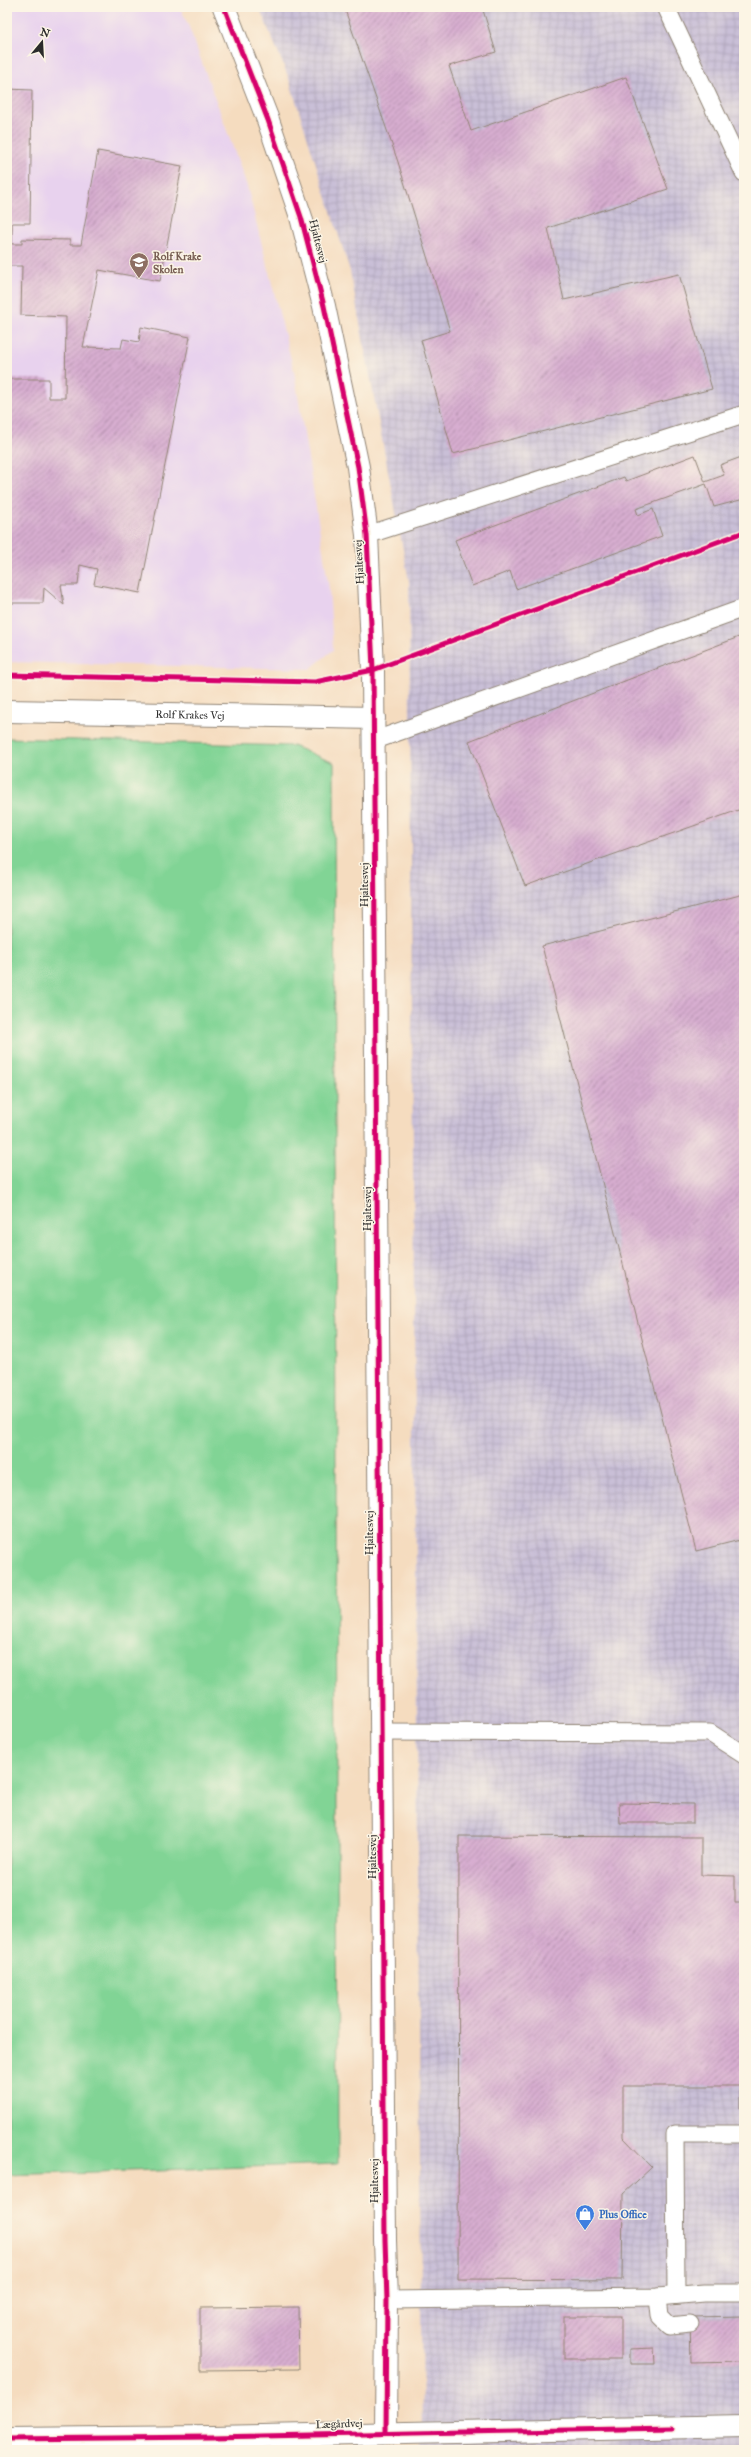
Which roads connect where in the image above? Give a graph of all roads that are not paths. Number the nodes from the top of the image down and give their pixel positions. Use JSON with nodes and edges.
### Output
{"nodes":[{"id":1,"x":224,"y":7,"type":"edge"},
{"id":2,"x":666,"y":7,"type":"edge"},
{"id":3,"x":744,"y":173,"type":"edge"},
{"id":4,"x":744,"y":414,"type":"edge"},
{"id":5,"x":367,"y":535,"type":"junction"},
{"id":6,"x":744,"y":608,"type":"edge"},
{"id":7,"x":7,"y":711,"type":"edge"},
{"id":8,"x":374,"y":718,"type":"junction"},
{"id":9,"x":373,"y":741,"type":"junction"},
{"id":10,"x":381,"y":1732,"type":"junction"},
{"id":11,"x":744,"y":1755,"type":"edge"},
{"id":12,"x":744,"y":2134,"type":"edge"},
{"id":13,"x":744,"y":2293,"type":"edge"},
{"id":14,"x":676,"y":2295,"type":"junction"},
{"id":15,"x":658,"y":2297,"type":"junction"},
{"id":16,"x":387,"y":2300,"type":"junction"},
{"id":17,"x":690,"y":2324,"type":"dead end"},
{"id":18,"x":744,"y":2426,"type":"edge"},
{"id":19,"x":386,"y":2433,"type":"junction"},
{"id":20,"x":7,"y":2439,"type":"edge"}],
"edges":[{"from":1,"to":5,"type":"street","name":"Hjaltesvej"},
{"from":2,"to":3,"type":"lane"},
{"from":4,"to":5,"type":"lane"},
{"from":5,"to":8,"type":"street","name":"Hjaltesvej"},
{"from":6,"to":9,"type":"lane"},
{"from":7,"to":8,"type":"street","name":"Rolf Krakes Vej"},
{"from":8,"to":9,"type":"street","name":"Hjaltesvej"},
{"from":9,"to":10,"type":"street","name":"Hjaltesvej"},
{"from":10,"to":11,"type":"lane"},
{"from":10,"to":16,"type":"street","name":"Hjaltesvej"},
{"from":12,"to":14,"type":"lane"},
{"from":13,"to":14,"type":"lane"},
{"from":14,"to":15,"type":"lane"},
{"from":15,"to":16,"type":"lane"},
{"from":15,"to":17,"type":"lane"},
{"from":16,"to":19,"type":"street","name":"Hjaltesvej"},
{"from":18,"to":19,"type":"street","name":"Lægårdvej"},
{"from":19,"to":20,"type":"street","name":"Lægårdvej"}]}
